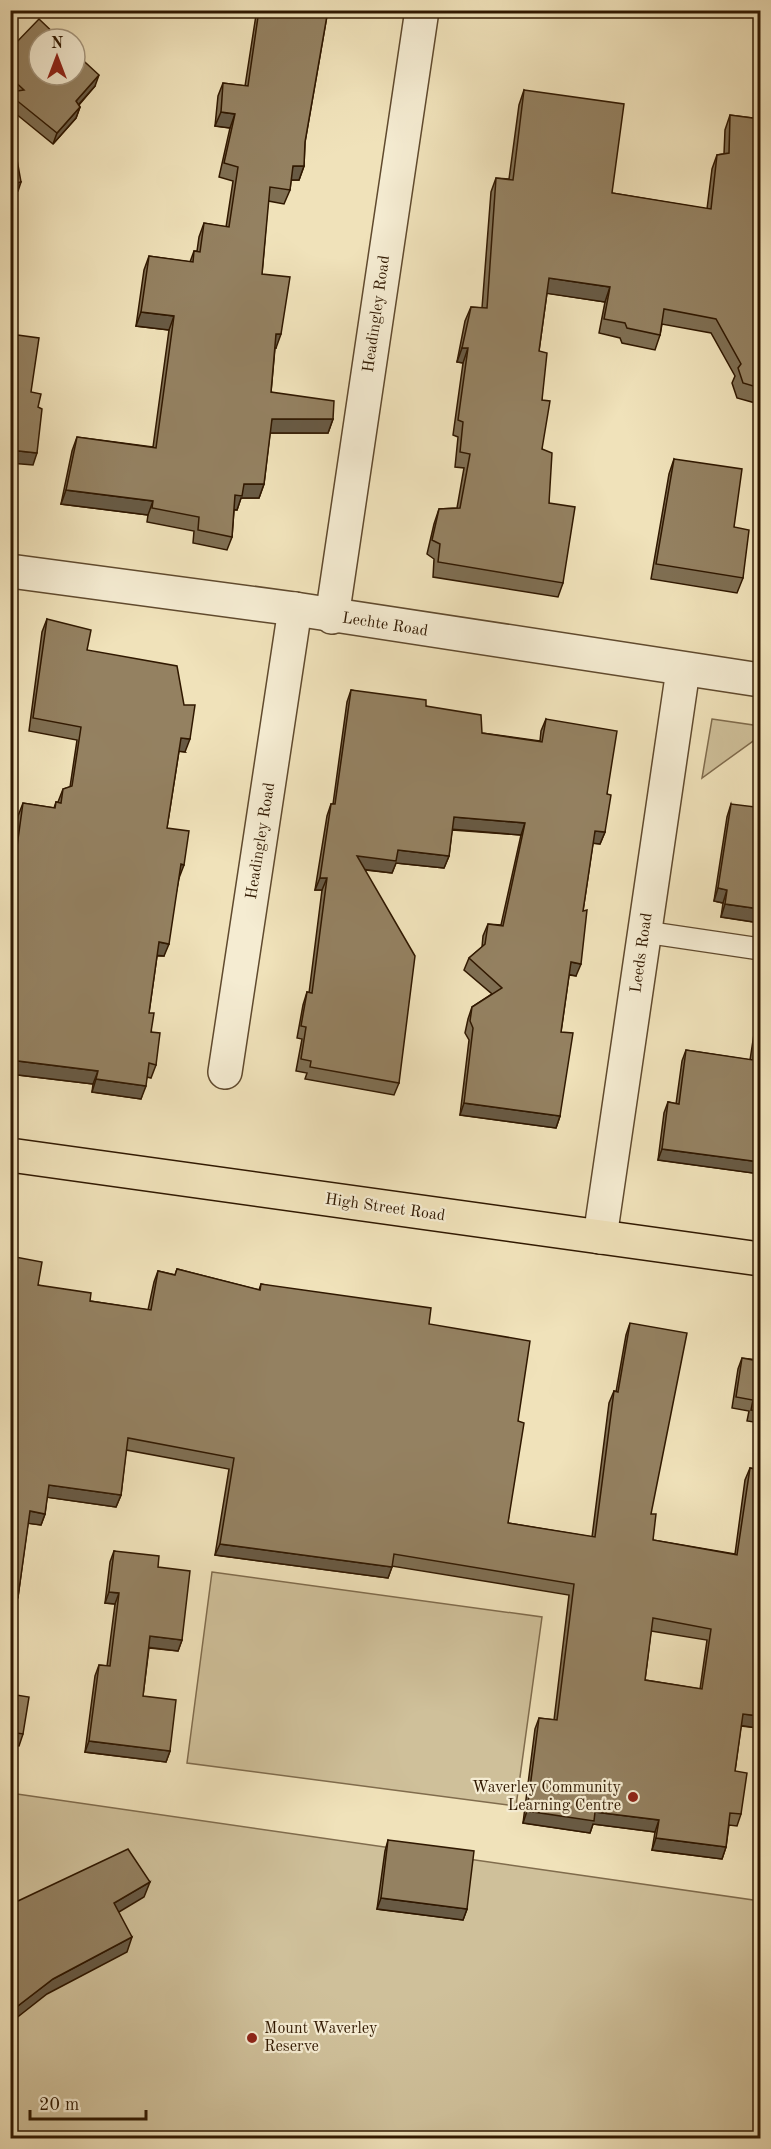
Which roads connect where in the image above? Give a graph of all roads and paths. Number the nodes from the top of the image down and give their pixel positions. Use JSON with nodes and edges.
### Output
{"nodes":[{"id":1,"x":422,"y":10,"type":"edge"},
{"id":2,"x":10,"y":571,"type":"edge"},
{"id":3,"x":295,"y":609,"type":"junction"},
{"id":4,"x":332,"y":617,"type":"junction"},
{"id":5,"x":683,"y":670,"type":"junction"},
{"id":6,"x":760,"y":680,"type":"edge"},
{"id":7,"x":645,"y":932,"type":"junction"},
{"id":8,"x":760,"y":949,"type":"edge"},
{"id":9,"x":225,"y":1072,"type":"dead end"},
{"id":10,"x":10,"y":1155,"type":"edge"},
{"id":11,"x":600,"y":1237,"type":"junction"},
{"id":12,"x":760,"y":1259,"type":"edge"}],
"edges":[{"from":1,"to":4,"type":"street","name":"Headingley Road"},
{"from":2,"to":3,"type":"street","name":"Lechte Road"},
{"from":3,"to":4,"type":"street","name":"Lechte Road"},
{"from":3,"to":9,"type":"street","name":"Headingley Road"},
{"from":4,"to":5,"type":"street","name":"Lechte Road"},
{"from":5,"to":6,"type":"street","name":"Lechte Road"},
{"from":5,"to":7,"type":"street","name":"Leeds Road"},
{"from":7,"to":8,"type":"lane"},
{"from":7,"to":11,"type":"street","name":"Leeds Road"},
{"from":10,"to":11,"type":"main road","name":"High Street Road"},
{"from":11,"to":12,"type":"main road","name":"High Street Road"}]}
